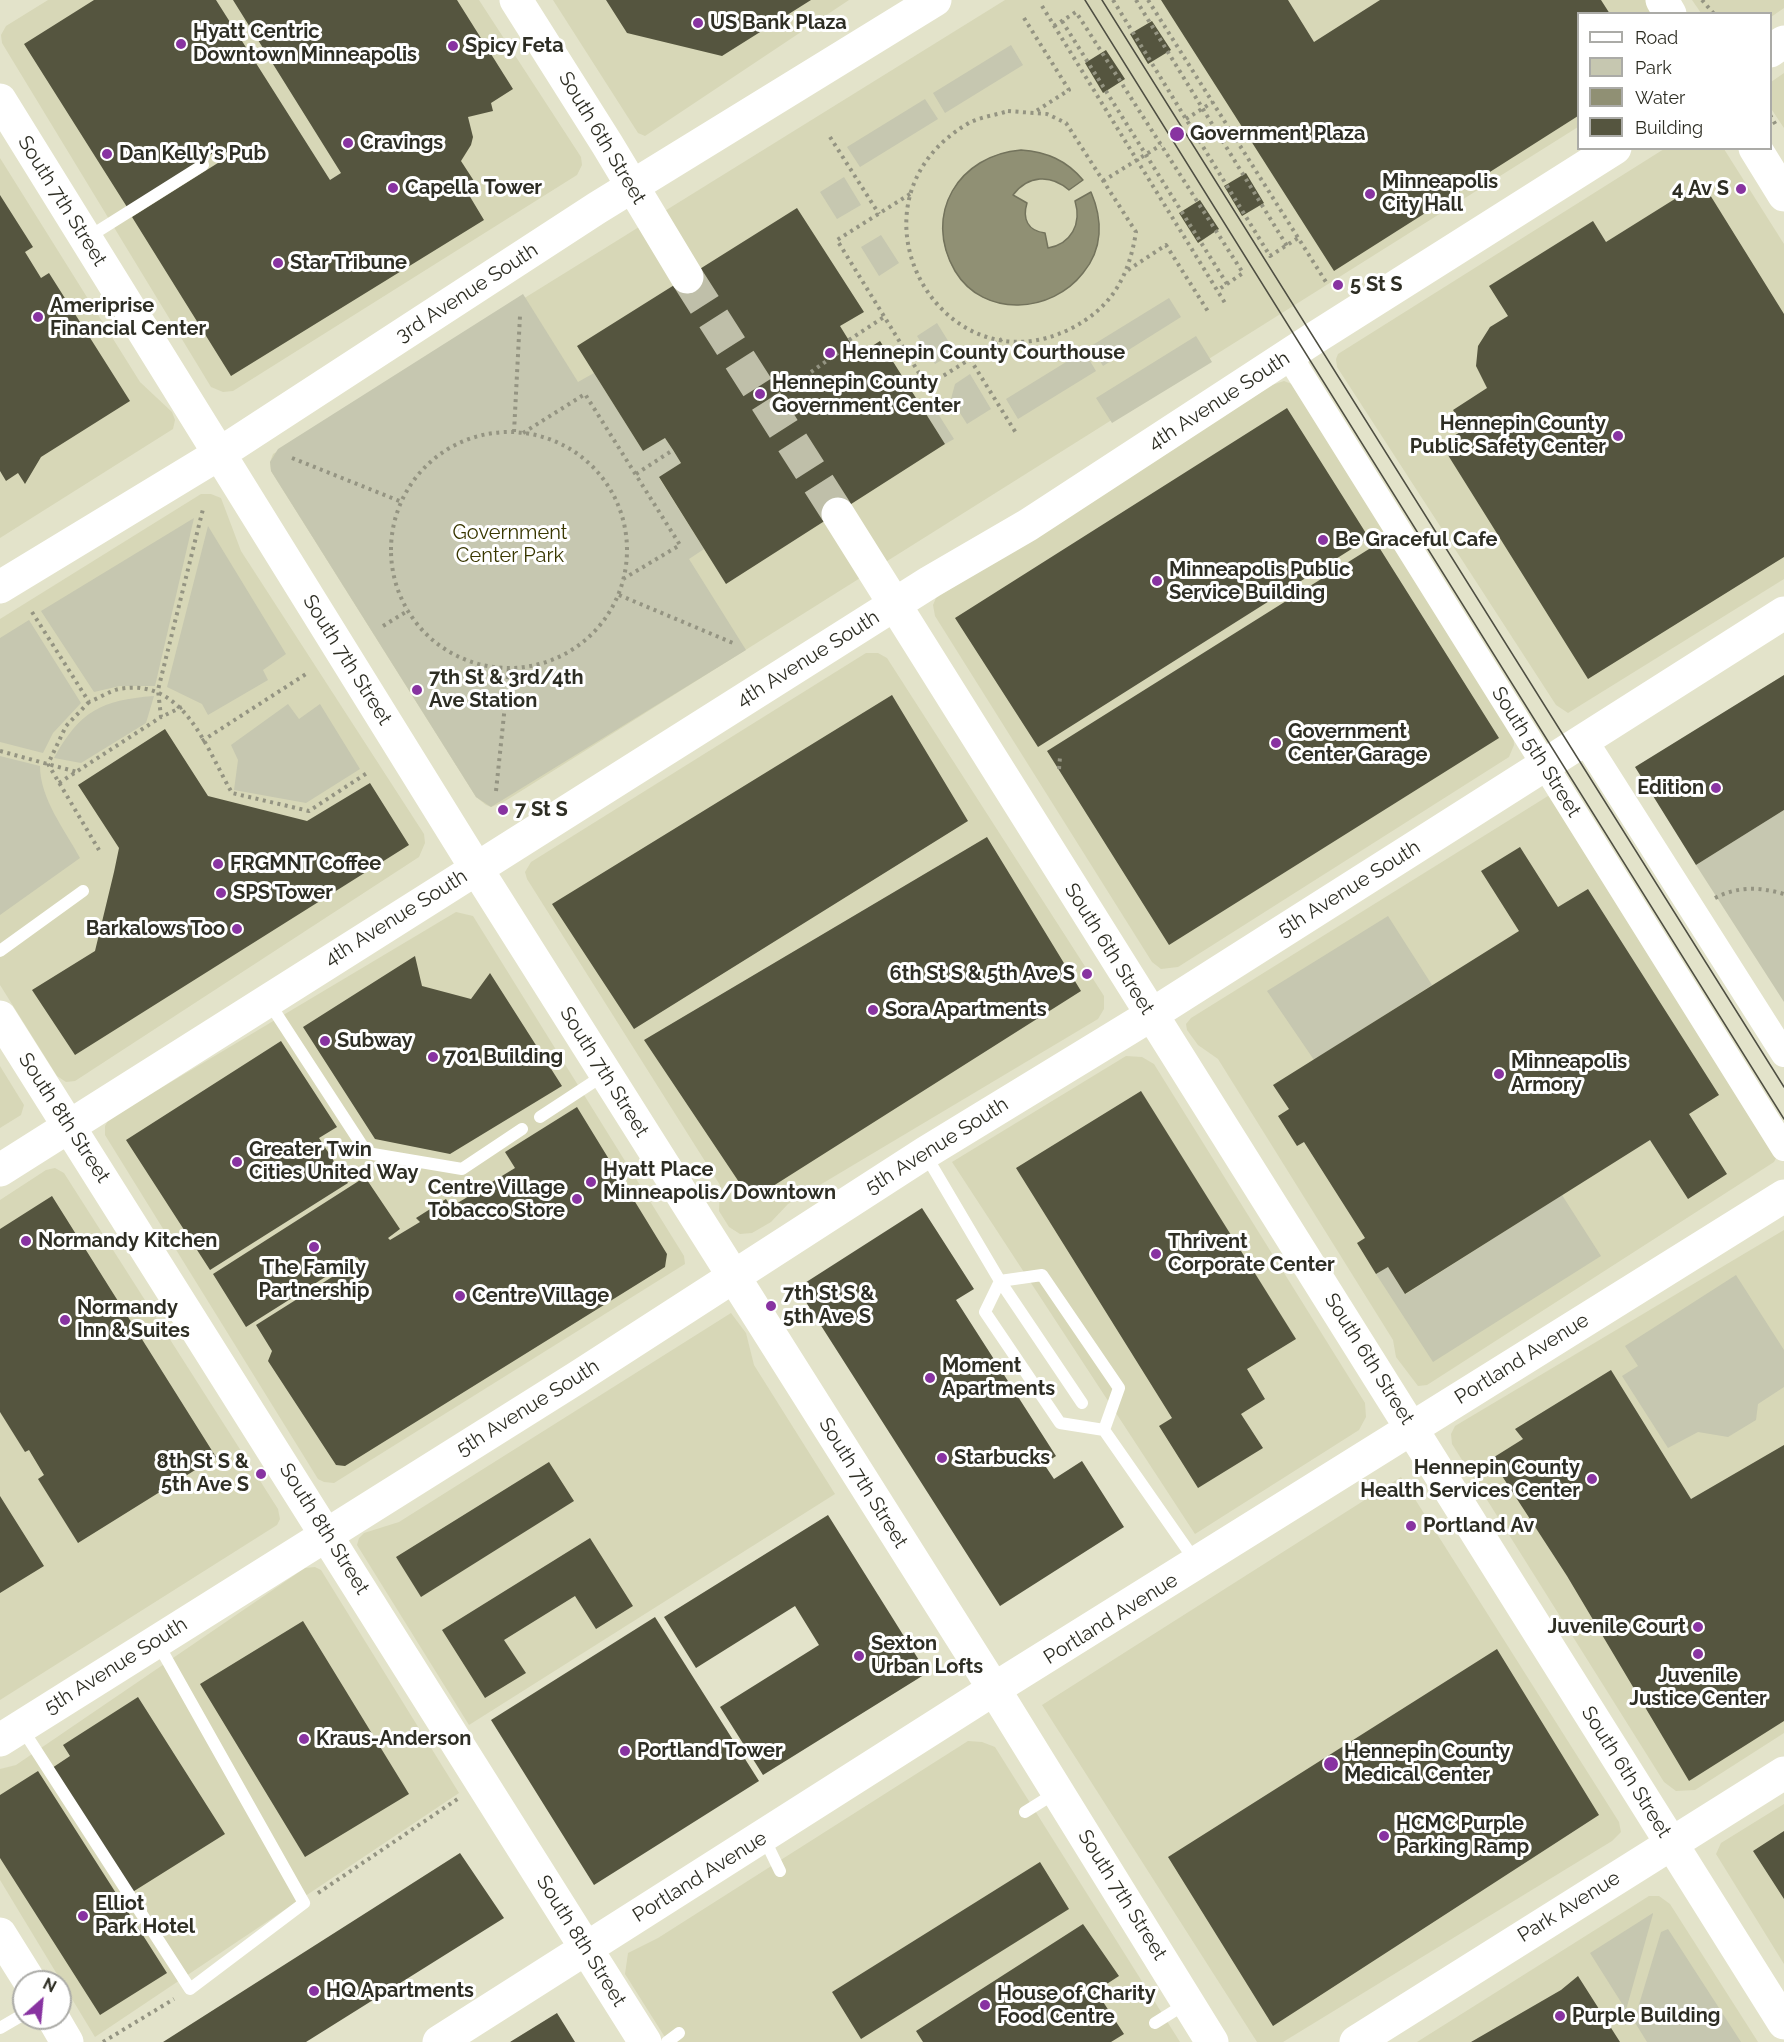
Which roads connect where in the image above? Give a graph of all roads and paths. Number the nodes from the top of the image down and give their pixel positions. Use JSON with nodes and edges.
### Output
{"nodes":[{"id":1,"x":516,"y":0,"type":"edge"},
{"id":2,"x":935,"y":0,"type":"edge"},
{"id":3,"x":1113,"y":0,"type":"edge"},
{"id":4,"x":1136,"y":0,"type":"edge"},
{"id":5,"x":1148,"y":0,"type":"edge"},
{"id":6,"x":1702,"y":0,"type":"edge"},
{"id":7,"x":1042,"y":6,"type":"dead end"},
{"id":8,"x":1712,"y":12,"type":"edge"},
{"id":9,"x":1024,"y":18,"type":"dead end"},
{"id":10,"x":1062,"y":21,"type":"junction"},
{"id":11,"x":1054,"y":26,"type":"junction"},
{"id":12,"x":0,"y":100,"type":"edge"},
{"id":13,"x":1213,"y":102,"type":"junction"},
{"id":14,"x":1202,"y":109,"type":"junction"},
{"id":15,"x":1033,"y":113,"type":"junction"},
{"id":16,"x":1186,"y":119,"type":"junction"},
{"id":17,"x":830,"y":137,"type":"dead end"},
{"id":18,"x":1161,"y":145,"type":"junction"},
{"id":19,"x":1612,"y":150,"type":"edge"},
{"id":20,"x":1756,"y":150,"type":"edge"},
{"id":21,"x":1146,"y":154,"type":"junction"},
{"id":22,"x":1137,"y":160,"type":"junction"},
{"id":23,"x":203,"y":165,"type":"dead end"},
{"id":24,"x":1103,"y":182,"type":"junction"},
{"id":25,"x":632,"y":187,"type":"junction"},
{"id":26,"x":911,"y":194,"type":"junction"},
{"id":27,"x":1784,"y":195,"type":"edge"},
{"id":28,"x":879,"y":214,"type":"junction"},
{"id":29,"x":1298,"y":238,"type":"junction"},
{"id":30,"x":86,"y":239,"type":"junction"},
{"id":31,"x":1287,"y":246,"type":"junction"},
{"id":32,"x":1126,"y":271,"type":"junction"},
{"id":33,"x":687,"y":277,"type":"tunnel mouth"},
{"id":34,"x":1326,"y":282,"type":"dead end"},
{"id":35,"x":1227,"y":284,"type":"junction"},
{"id":36,"x":1218,"y":290,"type":"junction"},
{"id":37,"x":1225,"y":303,"type":"dead end"},
{"id":38,"x":1209,"y":313,"type":"dead end"},
{"id":39,"x":520,"y":316,"type":"dead end"},
{"id":40,"x":884,"y":317,"type":"junction"},
{"id":41,"x":1002,"y":339,"type":"junction"},
{"id":42,"x":849,"y":340,"type":"dead end"},
{"id":43,"x":842,"y":350,"type":"dead end"},
{"id":44,"x":1289,"y":356,"type":"junction"},
{"id":45,"x":970,"y":359,"type":"junction"},
{"id":46,"x":811,"y":372,"type":"dead end"},
{"id":47,"x":514,"y":432,"type":"junction"},
{"id":48,"x":523,"y":433,"type":"junction"},
{"id":49,"x":1016,"y":433,"type":"dead end"},
{"id":50,"x":673,"y":450,"type":"dead end"},
{"id":51,"x":219,"y":454,"type":"junction"},
{"id":52,"x":292,"y":458,"type":"dead end"},
{"id":53,"x":636,"y":474,"type":"junction"},
{"id":54,"x":402,"y":502,"type":"junction"},
{"id":55,"x":203,"y":509,"type":"dead end"},
{"id":56,"x":838,"y":514,"type":"tunnel mouth"},
{"id":57,"x":623,"y":579,"type":"junction"},
{"id":58,"x":0,"y":587,"type":"edge"},
{"id":59,"x":620,"y":595,"type":"junction"},
{"id":60,"x":894,"y":605,"type":"junction"},
{"id":61,"x":409,"y":610,"type":"junction"},
{"id":62,"x":32,"y":612,"type":"dead end"},
{"id":63,"x":1784,"y":613,"type":"edge"},
{"id":64,"x":383,"y":626,"type":"dead end"},
{"id":65,"x":733,"y":643,"type":"dead end"},
{"id":66,"x":509,"y":667,"type":"junction"},
{"id":67,"x":306,"y":674,"type":"dead end"},
{"id":68,"x":158,"y":690,"type":"junction"},
{"id":69,"x":89,"y":702,"type":"junction"},
{"id":70,"x":182,"y":707,"type":"junction"},
{"id":71,"x":161,"y":717,"type":"junction"},
{"id":72,"x":1584,"y":739,"type":"junction"},
{"id":73,"x":202,"y":741,"type":"junction"},
{"id":74,"x":0,"y":752,"type":"edge"},
{"id":75,"x":1060,"y":757,"type":"dead end"},
{"id":76,"x":48,"y":764,"type":"junction"},
{"id":77,"x":1545,"y":766,"type":"junction"},
{"id":78,"x":1059,"y":769,"type":"dead end"},
{"id":79,"x":77,"y":772,"type":"junction"},
{"id":80,"x":367,"y":773,"type":"dead end"},
{"id":81,"x":59,"y":783,"type":"junction"},
{"id":82,"x":496,"y":791,"type":"dead end"},
{"id":83,"x":99,"y":850,"type":"dead end"},
{"id":84,"x":476,"y":868,"type":"junction"},
{"id":85,"x":83,"y":891,"type":"dead end"},
{"id":86,"x":1784,"y":894,"type":"edge"},
{"id":87,"x":1710,"y":902,"type":"dead end"},
{"id":88,"x":0,"y":951,"type":"edge"},
{"id":89,"x":267,"y":1000,"type":"junction"},
{"id":90,"x":1150,"y":1015,"type":"junction"},
{"id":91,"x":0,"y":1017,"type":"edge"},
{"id":92,"x":1784,"y":1054,"type":"edge"},
{"id":93,"x":605,"y":1074,"type":"junction"},
{"id":94,"x":540,"y":1117,"type":"dead end"},
{"id":95,"x":69,"y":1125,"type":"junction"},
{"id":96,"x":522,"y":1129,"type":"dead end"},
{"id":97,"x":1784,"y":1148,"type":"edge"},
{"id":98,"x":925,"y":1153,"type":"junction"},
{"id":99,"x":0,"y":1170,"type":"edge"},
{"id":100,"x":1784,"y":1196,"type":"edge"},
{"id":101,"x":733,"y":1277,"type":"junction"},
{"id":102,"x":1000,"y":1281,"type":"junction"},
{"id":103,"x":1082,"y":1403,"type":"dead end"},
{"id":104,"x":1413,"y":1428,"type":"junction"},
{"id":105,"x":1104,"y":1430,"type":"junction"},
{"id":106,"x":327,"y":1533,"type":"junction"},
{"id":107,"x":1198,"y":1565,"type":"junction"},
{"id":108,"x":156,"y":1640,"type":"junction"},
{"id":109,"x":994,"y":1689,"type":"junction"},
{"id":110,"x":10,"y":1733,"type":"edge"},
{"id":111,"x":1784,"y":1773,"type":"edge"},
{"id":112,"x":481,"y":1782,"type":"junction"},
{"id":113,"x":1058,"y":1791,"type":"junction"},
{"id":114,"x":1025,"y":1812,"type":"dead end"},
{"id":115,"x":764,"y":1837,"type":"junction"},
{"id":116,"x":1671,"y":1843,"type":"junction"},
{"id":117,"x":780,"y":1871,"type":"dead end"},
{"id":118,"x":303,"y":1903,"type":"junction"},
{"id":119,"x":0,"y":1934,"type":"edge"},
{"id":120,"x":586,"y":1950,"type":"junction"},
{"id":121,"x":22,"y":1970,"type":"edge"},
{"id":122,"x":190,"y":1989,"type":"junction"},
{"id":123,"x":1188,"y":2003,"type":"junction"},
{"id":124,"x":1155,"y":2023,"type":"dead end"},
{"id":125,"x":1784,"y":2023,"type":"edge"},
{"id":126,"x":679,"y":2033,"type":"dead end"},
{"id":127,"x":103,"y":2042,"type":"edge"},
{"id":128,"x":439,"y":2042,"type":"edge"},
{"id":129,"x":645,"y":2042,"type":"edge"},
{"id":130,"x":667,"y":2042,"type":"edge"},
{"id":131,"x":1212,"y":2042,"type":"edge"},
{"id":132,"x":1356,"y":2042,"type":"edge"}],
"edges":[{"from":1,"to":25,"type":"main road","name":"South 6th Street"},
{"from":2,"to":25,"type":"main road","name":"3rd Avenue South"},
{"from":3,"to":16,"type":"path"},
{"from":4,"to":14,"type":"path"},
{"from":5,"to":13,"type":"path"},
{"from":6,"to":8,"type":"path"},
{"from":7,"to":11,"type":"path"},
{"from":9,"to":15,"type":"path"},
{"from":10,"to":11,"type":"path"},
{"from":10,"to":18,"type":"path"},
{"from":10,"to":21,"type":"path"},
{"from":11,"to":22,"type":"path"},
{"from":12,"to":30,"type":"main road","name":"South 7th Street"},
{"from":13,"to":14,"type":"path"},
{"from":13,"to":29,"type":"path"},
{"from":14,"to":16,"type":"path"},
{"from":14,"to":31,"type":"path"},
{"from":15,"to":24,"type":"path"},
{"from":15,"to":26,"type":"path"},
{"from":16,"to":31,"type":"path"},
{"from":17,"to":28,"type":"path"},
{"from":18,"to":21,"type":"path"},
{"from":18,"to":35,"type":"path"},
{"from":19,"to":44,"type":"main road","name":"4th Avenue South"},
{"from":20,"to":27,"type":"main road"},
{"from":21,"to":22,"type":"path"},
{"from":21,"to":35,"type":"path"},
{"from":22,"to":24,"type":"path"},
{"from":22,"to":36,"type":"path"},
{"from":23,"to":30,"type":"lane"},
{"from":24,"to":32,"type":"path"},
{"from":25,"to":33,"type":"main road","name":"South 6th Street"},
{"from":25,"to":51,"type":"main road","name":"3rd Avenue South"},
{"from":26,"to":28,"type":"path"},
{"from":26,"to":41,"type":"path"},
{"from":28,"to":40,"type":"path"},
{"from":29,"to":31,"type":"path"},
{"from":29,"to":34,"type":"path"},
{"from":30,"to":51,"type":"main road","name":"South 7th Street"},
{"from":32,"to":38,"type":"path"},
{"from":32,"to":41,"type":"path"},
{"from":35,"to":36,"type":"path"},
{"from":36,"to":37,"type":"path"},
{"from":39,"to":47,"type":"path"},
{"from":40,"to":42,"type":"path"},
{"from":40,"to":45,"type":"path"},
{"from":41,"to":45,"type":"path"},
{"from":43,"to":46,"type":"path"},
{"from":44,"to":60,"type":"main road","name":"4th Avenue South"},
{"from":44,"to":77,"type":"street","name":"South 5th Street"},
{"from":45,"to":49,"type":"path"},
{"from":47,"to":48,"type":"path"},
{"from":47,"to":54,"type":"path"},
{"from":48,"to":53,"type":"path"},
{"from":48,"to":57,"type":"path"},
{"from":50,"to":53,"type":"path"},
{"from":51,"to":58,"type":"main road","name":"3rd Avenue South"},
{"from":51,"to":84,"type":"main road","name":"South 7th Street"},
{"from":52,"to":54,"type":"path"},
{"from":53,"to":57,"type":"path"},
{"from":54,"to":61,"type":"path"},
{"from":55,"to":68,"type":"path"},
{"from":56,"to":60,"type":"main road","name":"South 6th Street"},
{"from":57,"to":59,"type":"path"},
{"from":59,"to":65,"type":"path"},
{"from":59,"to":66,"type":"path"},
{"from":60,"to":84,"type":"main road","name":"4th Avenue South"},
{"from":60,"to":90,"type":"main road","name":"South 6th Street"},
{"from":61,"to":64,"type":"path"},
{"from":61,"to":66,"type":"path"},
{"from":62,"to":69,"type":"path"},
{"from":63,"to":72,"type":"main road","name":"5th Avenue South"},
{"from":66,"to":82,"type":"path"},
{"from":67,"to":73,"type":"path"},
{"from":68,"to":69,"type":"path"},
{"from":68,"to":70,"type":"path"},
{"from":68,"to":71,"type":"path"},
{"from":69,"to":76,"type":"path"},
{"from":70,"to":71,"type":"path"},
{"from":70,"to":73,"type":"path"},
{"from":71,"to":79,"type":"path"},
{"from":72,"to":77,"type":"main road","name":"5th Avenue South"},
{"from":72,"to":92,"type":"street"},
{"from":73,"to":80,"type":"path"},
{"from":74,"to":76,"type":"path"},
{"from":75,"to":78,"type":"path"},
{"from":76,"to":79,"type":"path"},
{"from":76,"to":81,"type":"path"},
{"from":77,"to":90,"type":"main road","name":"5th Avenue South"},
{"from":77,"to":97,"type":"street","name":"South 5th Street"},
{"from":79,"to":81,"type":"path"},
{"from":81,"to":83,"type":"path"},
{"from":84,"to":89,"type":"main road","name":"4th Avenue South"},
{"from":84,"to":93,"type":"main road","name":"South 7th Street"},
{"from":85,"to":88,"type":"lane"},
{"from":86,"to":87,"type":"path"},
{"from":89,"to":95,"type":"main road","name":"4th Avenue South"},
{"from":89,"to":96,"type":"lane"},
{"from":90,"to":98,"type":"main road","name":"5th Avenue South"},
{"from":90,"to":104,"type":"main road","name":"South 6th Street"},
{"from":91,"to":95,"type":"main road","name":"South 8th Street"},
{"from":93,"to":94,"type":"lane"},
{"from":93,"to":101,"type":"main road","name":"South 7th Street"},
{"from":95,"to":99,"type":"main road","name":"4th Avenue South"},
{"from":95,"to":106,"type":"main road","name":"South 8th Street"},
{"from":98,"to":101,"type":"main road","name":"5th Avenue South"},
{"from":98,"to":102,"type":"lane"},
{"from":100,"to":104,"type":"main road","name":"Portland Avenue"},
{"from":101,"to":106,"type":"main road","name":"5th Avenue South"},
{"from":101,"to":109,"type":"main road","name":"South 7th Street"},
{"from":102,"to":103,"type":"lane"},
{"from":102,"to":105,"type":"lane"},
{"from":102,"to":105,"type":"lane"},
{"from":104,"to":107,"type":"main road","name":"Portland Avenue"},
{"from":104,"to":116,"type":"main road","name":"South 6th Street"},
{"from":105,"to":107,"type":"lane"},
{"from":106,"to":108,"type":"main road","name":"5th Avenue South"},
{"from":106,"to":112,"type":"main road","name":"South 8th Street"},
{"from":107,"to":109,"type":"main road","name":"Portland Avenue"},
{"from":108,"to":110,"type":"main road","name":"5th Avenue South"},
{"from":108,"to":118,"type":"lane"},
{"from":109,"to":113,"type":"main road","name":"South 7th Street"},
{"from":109,"to":115,"type":"main road","name":"Portland Avenue"},
{"from":110,"to":122,"type":"lane"},
{"from":111,"to":116,"type":"main road","name":"Park Avenue"},
{"from":112,"to":118,"type":"path"},
{"from":112,"to":120,"type":"main road","name":"South 8th Street"},
{"from":113,"to":114,"type":"lane"},
{"from":113,"to":123,"type":"main road","name":"South 7th Street"},
{"from":115,"to":117,"type":"lane"},
{"from":115,"to":120,"type":"main road","name":"Portland Avenue"},
{"from":116,"to":125,"type":"main road","name":"South 6th Street"},
{"from":116,"to":132,"type":"main road","name":"Park Avenue"},
{"from":118,"to":122,"type":"lane"},
{"from":119,"to":121,"type":"main road"},
{"from":120,"to":128,"type":"main road","name":"Portland Avenue"},
{"from":120,"to":129,"type":"main road","name":"South 8th Street"},
{"from":122,"to":127,"type":"path"},
{"from":123,"to":124,"type":"lane"},
{"from":123,"to":131,"type":"main road","name":"South 7th Street"},
{"from":126,"to":130,"type":"lane"}]}
